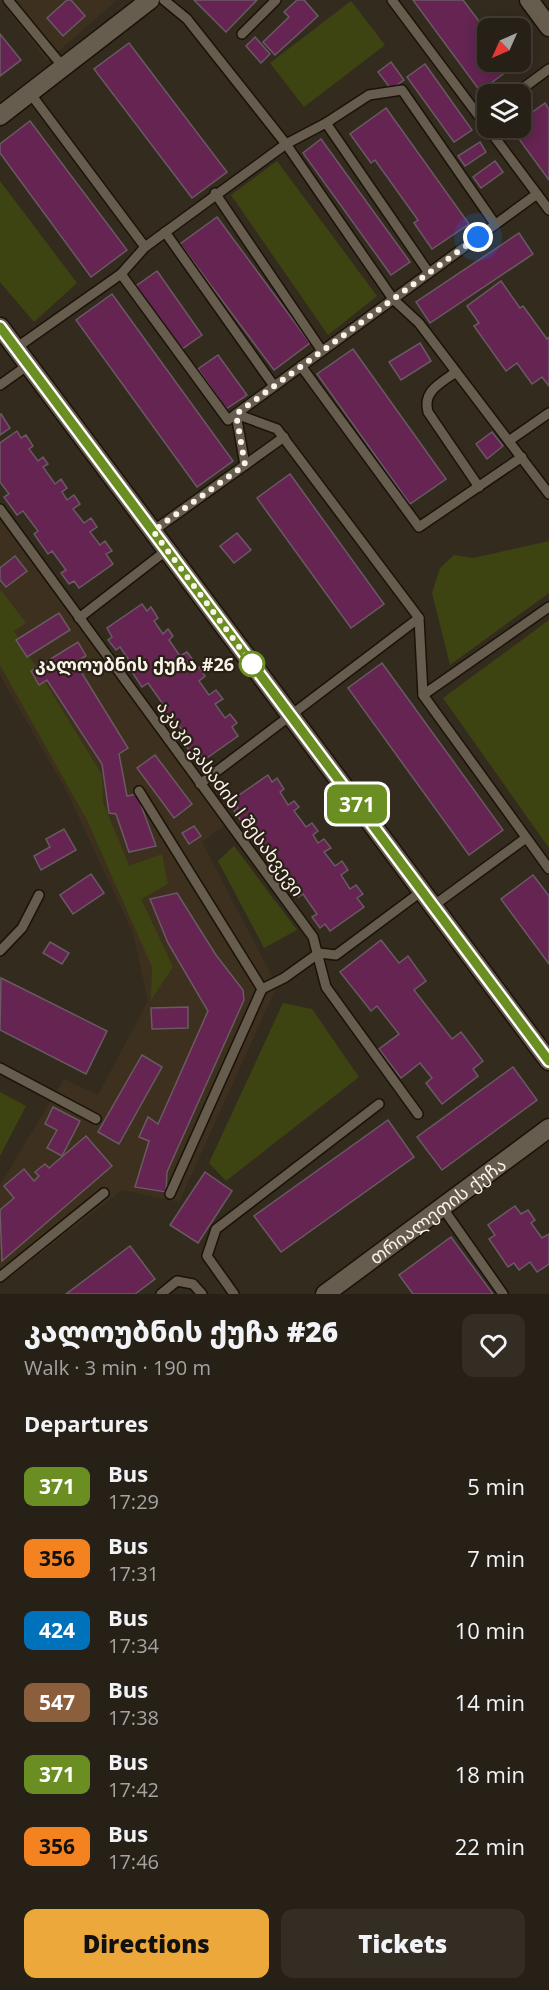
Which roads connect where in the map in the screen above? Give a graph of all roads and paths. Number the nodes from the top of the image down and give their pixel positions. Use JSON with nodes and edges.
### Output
{"nodes":[{"id":1,"x":8,"y":0,"type":"edge"},
{"id":2,"x":150,"y":0,"type":"edge"},
{"id":3,"x":164,"y":0,"type":"edge"},
{"id":4,"x":276,"y":0,"type":"edge"},
{"id":5,"x":392,"y":0,"type":"edge"},
{"id":6,"x":529,"y":0,"type":"edge"},
{"id":7,"x":549,"y":27,"type":"edge"},
{"id":8,"x":242,"y":33,"type":"dead end"},
{"id":9,"x":64,"y":68,"type":"junction"},
{"id":10,"x":549,"y":69,"type":"edge"},
{"id":11,"x":529,"y":84,"type":"edge"},
{"id":12,"x":30,"y":93,"type":"junction"},
{"id":13,"x":477,"y":108,"type":"edge"},
{"id":14,"x":0,"y":116,"type":"edge"},
{"id":15,"x":326,"y":123,"type":"junction"},
{"id":16,"x":498,"y":138,"type":"edge"},
{"id":17,"x":286,"y":144,"type":"junction"},
{"id":18,"x":215,"y":193,"type":"junction"},
{"id":19,"x":537,"y":194,"type":"junction"},
{"id":20,"x":549,"y":210,"type":"edge"},
{"id":21,"x":495,"y":224,"type":"junction"},
{"id":22,"x":165,"y":232,"type":"junction"},
{"id":23,"x":145,"y":247,"type":"junction"},
{"id":24,"x":429,"y":273,"type":"junction"},
{"id":25,"x":121,"y":274,"type":"junction"},
{"id":26,"x":393,"y":299,"type":"junction"},
{"id":27,"x":0,"y":327,"type":"edge"},
{"id":28,"x":16,"y":348,"type":"junction"},
{"id":29,"x":322,"y":351,"type":"junction"},
{"id":30,"x":28,"y":365,"type":"junction"},
{"id":31,"x":301,"y":366,"type":"junction"},
{"id":32,"x":456,"y":372,"type":"junction"},
{"id":33,"x":0,"y":385,"type":"edge"},
{"id":34,"x":274,"y":386,"type":"junction"},
{"id":35,"x":549,"y":413,"type":"edge"},
{"id":36,"x":236,"y":414,"type":"junction"},
{"id":37,"x":284,"y":437,"type":"junction"},
{"id":38,"x":510,"y":440,"type":"junction"},
{"id":39,"x":522,"y":457,"type":"junction"},
{"id":40,"x":245,"y":465,"type":"junction"},
{"id":41,"x":479,"y":486,"type":"junction"},
{"id":42,"x":549,"y":494,"type":"edge"},
{"id":43,"x":0,"y":509,"type":"edge"},
{"id":44,"x":153,"y":531,"type":"junction"},
{"id":45,"x":167,"y":550,"type":"junction"},
{"id":46,"x":549,"y":607,"type":"edge"},
{"id":47,"x":79,"y":618,"type":"junction"},
{"id":48,"x":419,"y":618,"type":"junction"},
{"id":49,"x":423,"y":695,"type":"junction"},
{"id":50,"x":292,"y":717,"type":"junction"},
{"id":51,"x":200,"y":784,"type":"junction"},
{"id":52,"x":139,"y":791,"type":"dead end"},
{"id":53,"x":526,"y":838,"type":"junction"},
{"id":54,"x":549,"y":869,"type":"edge"},
{"id":55,"x":422,"y":891,"type":"junction"},
{"id":56,"x":39,"y":895,"type":"dead end"},
{"id":57,"x":434,"y":906,"type":"junction"},
{"id":58,"x":0,"y":951,"type":"edge"},
{"id":59,"x":319,"y":953,"type":"junction"},
{"id":60,"x":262,"y":989,"type":"junction"},
{"id":61,"x":549,"y":1061,"type":"edge"},
{"id":62,"x":0,"y":1068,"type":"edge"},
{"id":63,"x":379,"y":1104,"type":"dead end"},
{"id":64,"x":418,"y":1114,"type":"dead end"},
{"id":65,"x":96,"y":1119,"type":"dead end"},
{"id":66,"x":549,"y":1128,"type":"edge"},
{"id":67,"x":104,"y":1193,"type":"dead end"},
{"id":68,"x":170,"y":1194,"type":"dead end"},
{"id":69,"x":442,"y":1207,"type":"junction"},
{"id":70,"x":0,"y":1277,"type":"edge"},
{"id":71,"x":336,"y":1291,"type":"edge"},
{"id":72,"x":161,"y":1294,"type":"edge"},
{"id":73,"x":202,"y":1294,"type":"edge"},
{"id":74,"x":234,"y":1294,"type":"edge"},
{"id":75,"x":503,"y":1294,"type":"edge"}],
"edges":[{"from":1,"to":9,"type":"lane"},
{"from":2,"to":9,"type":"street"},
{"from":3,"to":17,"type":"lane"},
{"from":4,"to":8,"type":"lane"},
{"from":5,"to":13,"type":"lane"},
{"from":6,"to":7,"type":"street"},
{"from":9,"to":12,"type":"street"},
{"from":10,"to":11,"type":"lane"},
{"from":12,"to":14,"type":"street"},
{"from":12,"to":23,"type":"lane"},
{"from":15,"to":17,"type":"lane"},
{"from":15,"to":21,"type":"lane"},
{"from":15,"to":24,"type":"lane"},
{"from":16,"to":19,"type":"lane"},
{"from":17,"to":18,"type":"lane"},
{"from":17,"to":26,"type":"lane"},
{"from":18,"to":22,"type":"lane"},
{"from":18,"to":29,"type":"lane"},
{"from":19,"to":20,"type":"lane"},
{"from":19,"to":21,"type":"lane"},
{"from":21,"to":24,"type":"lane"},
{"from":22,"to":23,"type":"lane"},
{"from":22,"to":34,"type":"lane"},
{"from":23,"to":25,"type":"lane"},
{"from":24,"to":26,"type":"lane"},
{"from":25,"to":28,"type":"lane"},
{"from":25,"to":36,"type":"lane"},
{"from":26,"to":29,"type":"lane"},
{"from":26,"to":32,"type":"lane"},
{"from":27,"to":28,"type":"street"},
{"from":28,"to":30,"type":"street"},
{"from":29,"to":31,"type":"lane"},
{"from":30,"to":33,"type":"lane"},
{"from":30,"to":44,"type":"street"},
{"from":31,"to":34,"type":"lane"},
{"from":31,"to":41,"type":"lane"},
{"from":32,"to":38,"type":"lane"},
{"from":32,"to":41,"type":"lane"},
{"from":34,"to":36,"type":"lane"},
{"from":35,"to":38,"type":"lane"},
{"from":36,"to":37,"type":"lane"},
{"from":36,"to":40,"type":"lane"},
{"from":37,"to":40,"type":"lane"},
{"from":37,"to":48,"type":"lane"},
{"from":38,"to":39,"type":"lane"},
{"from":39,"to":41,"type":"lane"},
{"from":39,"to":42,"type":"lane"},
{"from":40,"to":44,"type":"lane"},
{"from":43,"to":47,"type":"lane","name":"აკაკი ვასაძის I შესახვევი"},
{"from":44,"to":45,"type":"street"},
{"from":45,"to":47,"type":"lane"},
{"from":45,"to":50,"type":"street"},
{"from":46,"to":49,"type":"lane"},
{"from":47,"to":51,"type":"lane","name":"აკაკი ვასაძის I შესახვევი"},
{"from":48,"to":49,"type":"lane"},
{"from":48,"to":50,"type":"lane"},
{"from":49,"to":53,"type":"lane"},
{"from":50,"to":51,"type":"lane"},
{"from":50,"to":55,"type":"street"},
{"from":51,"to":59,"type":"lane","name":"აკაკი ვასაძის I შესახვევი"},
{"from":52,"to":60,"type":"lane"},
{"from":53,"to":54,"type":"lane"},
{"from":53,"to":57,"type":"lane"},
{"from":55,"to":57,"type":"street"},
{"from":55,"to":59,"type":"lane"},
{"from":56,"to":58,"type":"lane"},
{"from":57,"to":61,"type":"street"},
{"from":59,"to":60,"type":"lane"},
{"from":59,"to":64,"type":"lane","name":"აკაკი ვასაძის I შესახვევი"},
{"from":60,"to":68,"type":"lane"},
{"from":62,"to":65,"type":"lane"},
{"from":63,"to":74,"type":"lane"},
{"from":66,"to":69,"type":"street","name":"თრიალეთის ქუჩა"},
{"from":67,"to":70,"type":"lane"},
{"from":69,"to":71,"type":"street","name":"თრიალეთის ქუჩა"},
{"from":69,"to":75,"type":"lane"},
{"from":72,"to":73,"type":"lane"}]}
